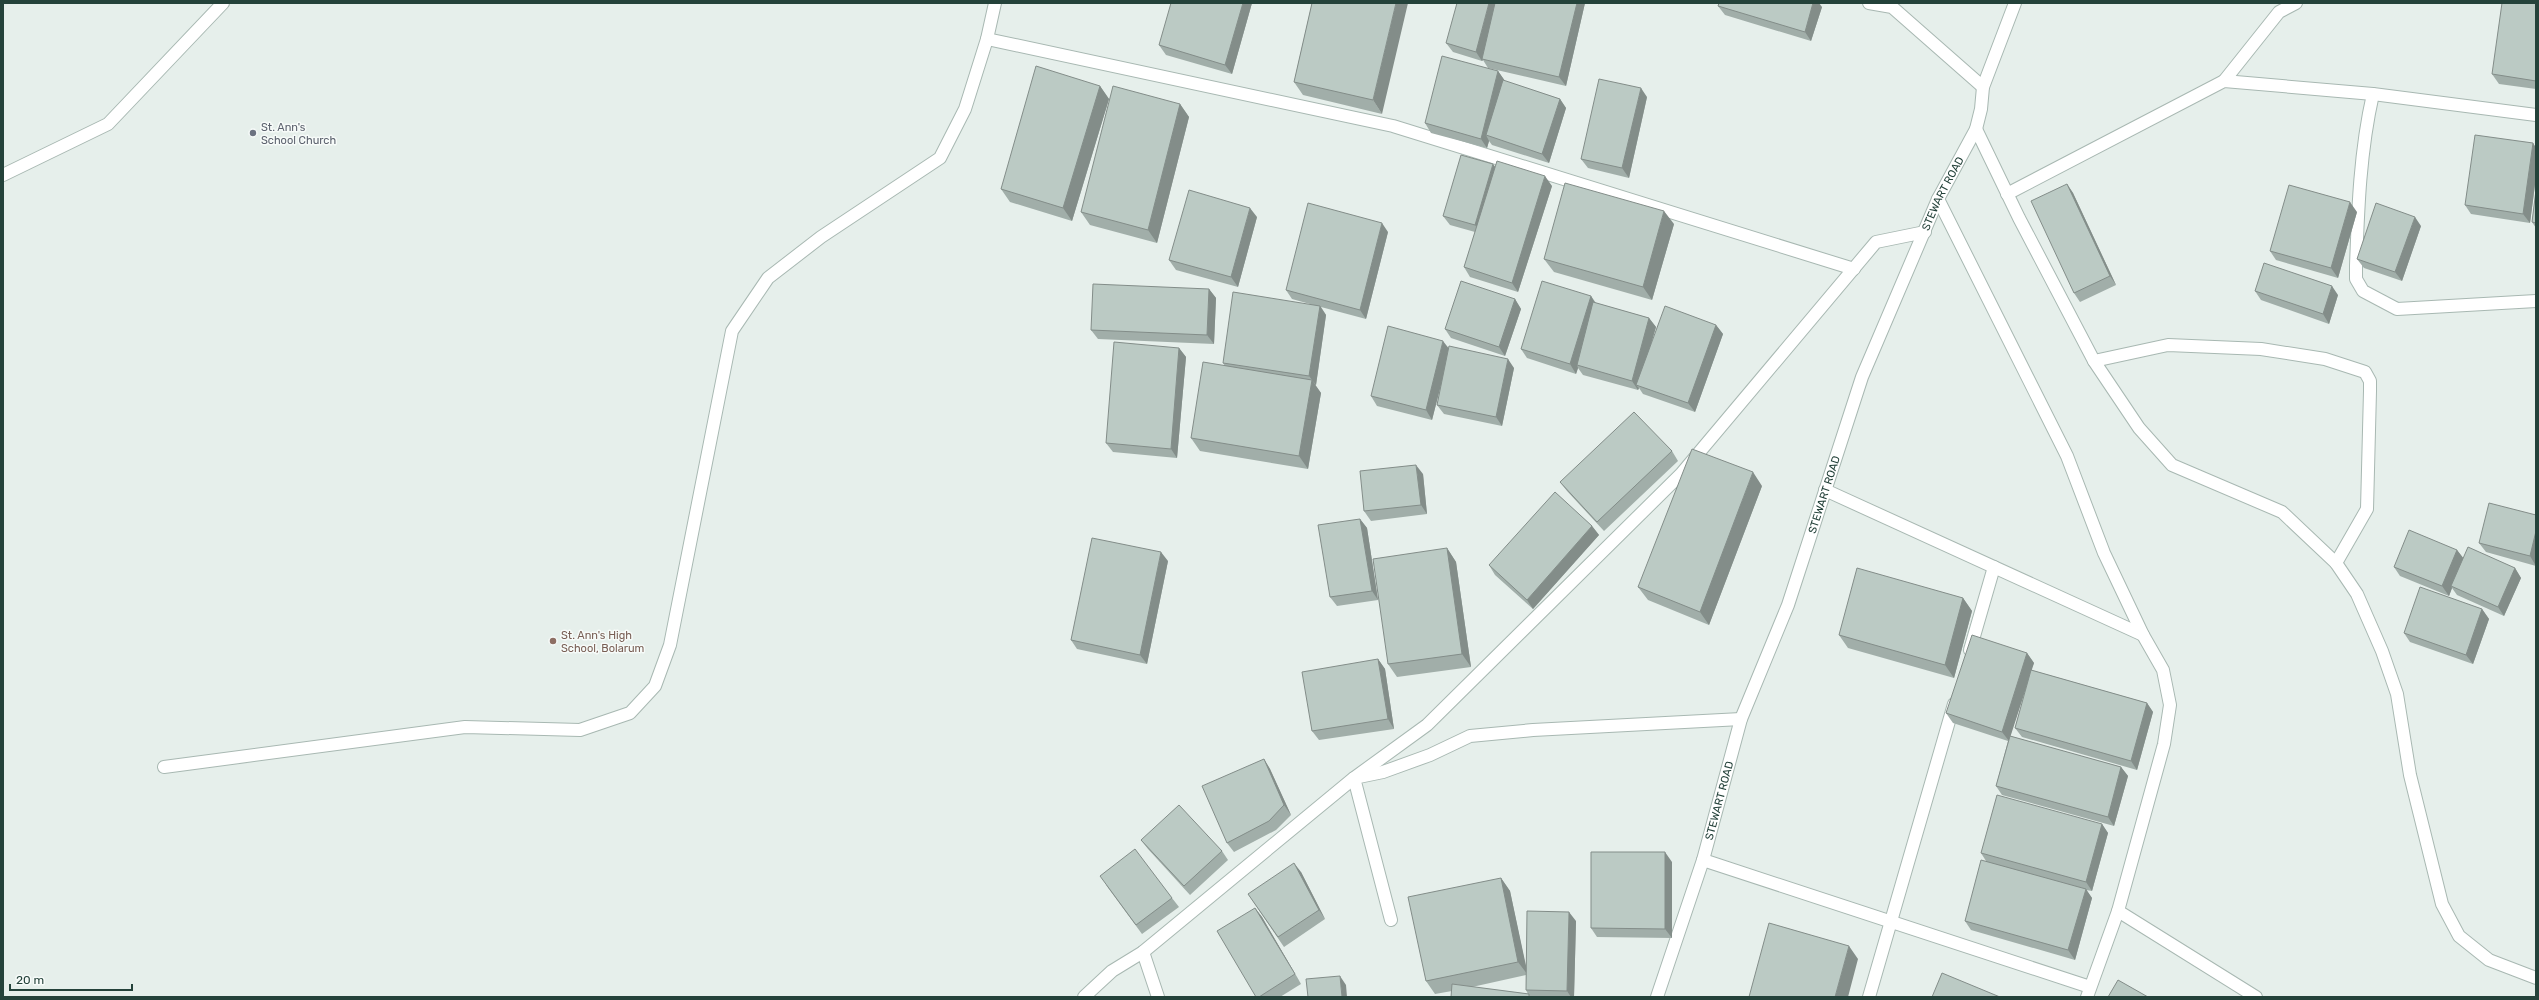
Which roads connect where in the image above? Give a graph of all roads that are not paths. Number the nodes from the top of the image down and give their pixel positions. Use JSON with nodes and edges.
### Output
{"nodes":[{"id":1,"x":223,"y":3,"type":"edge"},
{"id":2,"x":995,"y":3,"type":"edge"},
{"id":3,"x":1870,"y":3,"type":"edge"},
{"id":4,"x":2015,"y":3,"type":"edge"},
{"id":5,"x":2296,"y":3,"type":"edge"},
{"id":6,"x":986,"y":39,"type":"junction"},
{"id":7,"x":2224,"y":81,"type":"junction"},
{"id":8,"x":1983,"y":87,"type":"junction"},
{"id":9,"x":2373,"y":94,"type":"junction"},
{"id":10,"x":2536,"y":115,"type":"edge"},
{"id":11,"x":1976,"y":129,"type":"junction"},
{"id":12,"x":3,"y":175,"type":"edge"},
{"id":13,"x":2007,"y":194,"type":"junction"},
{"id":14,"x":1938,"y":199,"type":"junction"},
{"id":15,"x":1925,"y":232,"type":"junction"},
{"id":16,"x":1854,"y":269,"type":"junction"},
{"id":17,"x":2536,"y":301,"type":"edge"},
{"id":18,"x":2094,"y":361,"type":"junction"},
{"id":19,"x":1825,"y":490,"type":"junction"},
{"id":20,"x":2336,"y":563,"type":"junction"},
{"id":21,"x":1994,"y":567,"type":"junction"},
{"id":22,"x":2142,"y":635,"type":"junction"},
{"id":23,"x":1965,"y":665,"type":"edge"},
{"id":24,"x":1956,"y":696,"type":"edge"},
{"id":25,"x":1741,"y":719,"type":"junction"},
{"id":26,"x":164,"y":767,"type":"dead end"},
{"id":27,"x":1354,"y":778,"type":"junction"},
{"id":28,"x":1703,"y":860,"type":"junction"},
{"id":29,"x":2118,"y":911,"type":"junction"},
{"id":30,"x":1391,"y":920,"type":"dead end"},
{"id":31,"x":1891,"y":922,"type":"junction"},
{"id":32,"x":1143,"y":952,"type":"junction"},
{"id":33,"x":2536,"y":978,"type":"edge"},
{"id":34,"x":2088,"y":992,"type":"edge"},
{"id":35,"x":1084,"y":997,"type":"edge"},
{"id":36,"x":1158,"y":997,"type":"edge"},
{"id":37,"x":1658,"y":997,"type":"edge"},
{"id":38,"x":1869,"y":997,"type":"edge"},
{"id":39,"x":2256,"y":997,"type":"edge"}],
"edges":[{"from":1,"to":12,"type":"street"},
{"from":2,"to":6,"type":"street"},
{"from":3,"to":8,"type":"street"},
{"from":4,"to":8,"type":"street","name":"STEWART ROAD"},
{"from":5,"to":7,"type":"street"},
{"from":6,"to":16,"type":"street"},
{"from":6,"to":26,"type":"street"},
{"from":7,"to":9,"type":"street"},
{"from":7,"to":13,"type":"street"},
{"from":8,"to":11,"type":"street","name":"STEWART ROAD"},
{"from":9,"to":10,"type":"street"},
{"from":9,"to":17,"type":"street"},
{"from":11,"to":13,"type":"street"},
{"from":11,"to":14,"type":"street","name":"STEWART ROAD"},
{"from":13,"to":18,"type":"street"},
{"from":14,"to":15,"type":"street","name":"STEWART ROAD"},
{"from":14,"to":22,"type":"street"},
{"from":15,"to":16,"type":"street"},
{"from":15,"to":19,"type":"street","name":"STEWART ROAD"},
{"from":16,"to":27,"type":"street"},
{"from":18,"to":20,"type":"street"},
{"from":18,"to":20,"type":"street"},
{"from":19,"to":21,"type":"street"},
{"from":19,"to":25,"type":"street","name":"STEWART ROAD"},
{"from":20,"to":33,"type":"street"},
{"from":21,"to":22,"type":"street"},
{"from":21,"to":23,"type":"street"},
{"from":22,"to":29,"type":"street"},
{"from":24,"to":31,"type":"street"},
{"from":25,"to":27,"type":"street"},
{"from":25,"to":28,"type":"street","name":"STEWART ROAD"},
{"from":27,"to":30,"type":"street"},
{"from":27,"to":32,"type":"street"},
{"from":28,"to":31,"type":"street"},
{"from":28,"to":37,"type":"street","name":"STEWART ROAD"},
{"from":29,"to":34,"type":"street"},
{"from":29,"to":39,"type":"street"},
{"from":31,"to":34,"type":"street"},
{"from":31,"to":38,"type":"street"},
{"from":32,"to":35,"type":"street"},
{"from":32,"to":36,"type":"street"}]}
